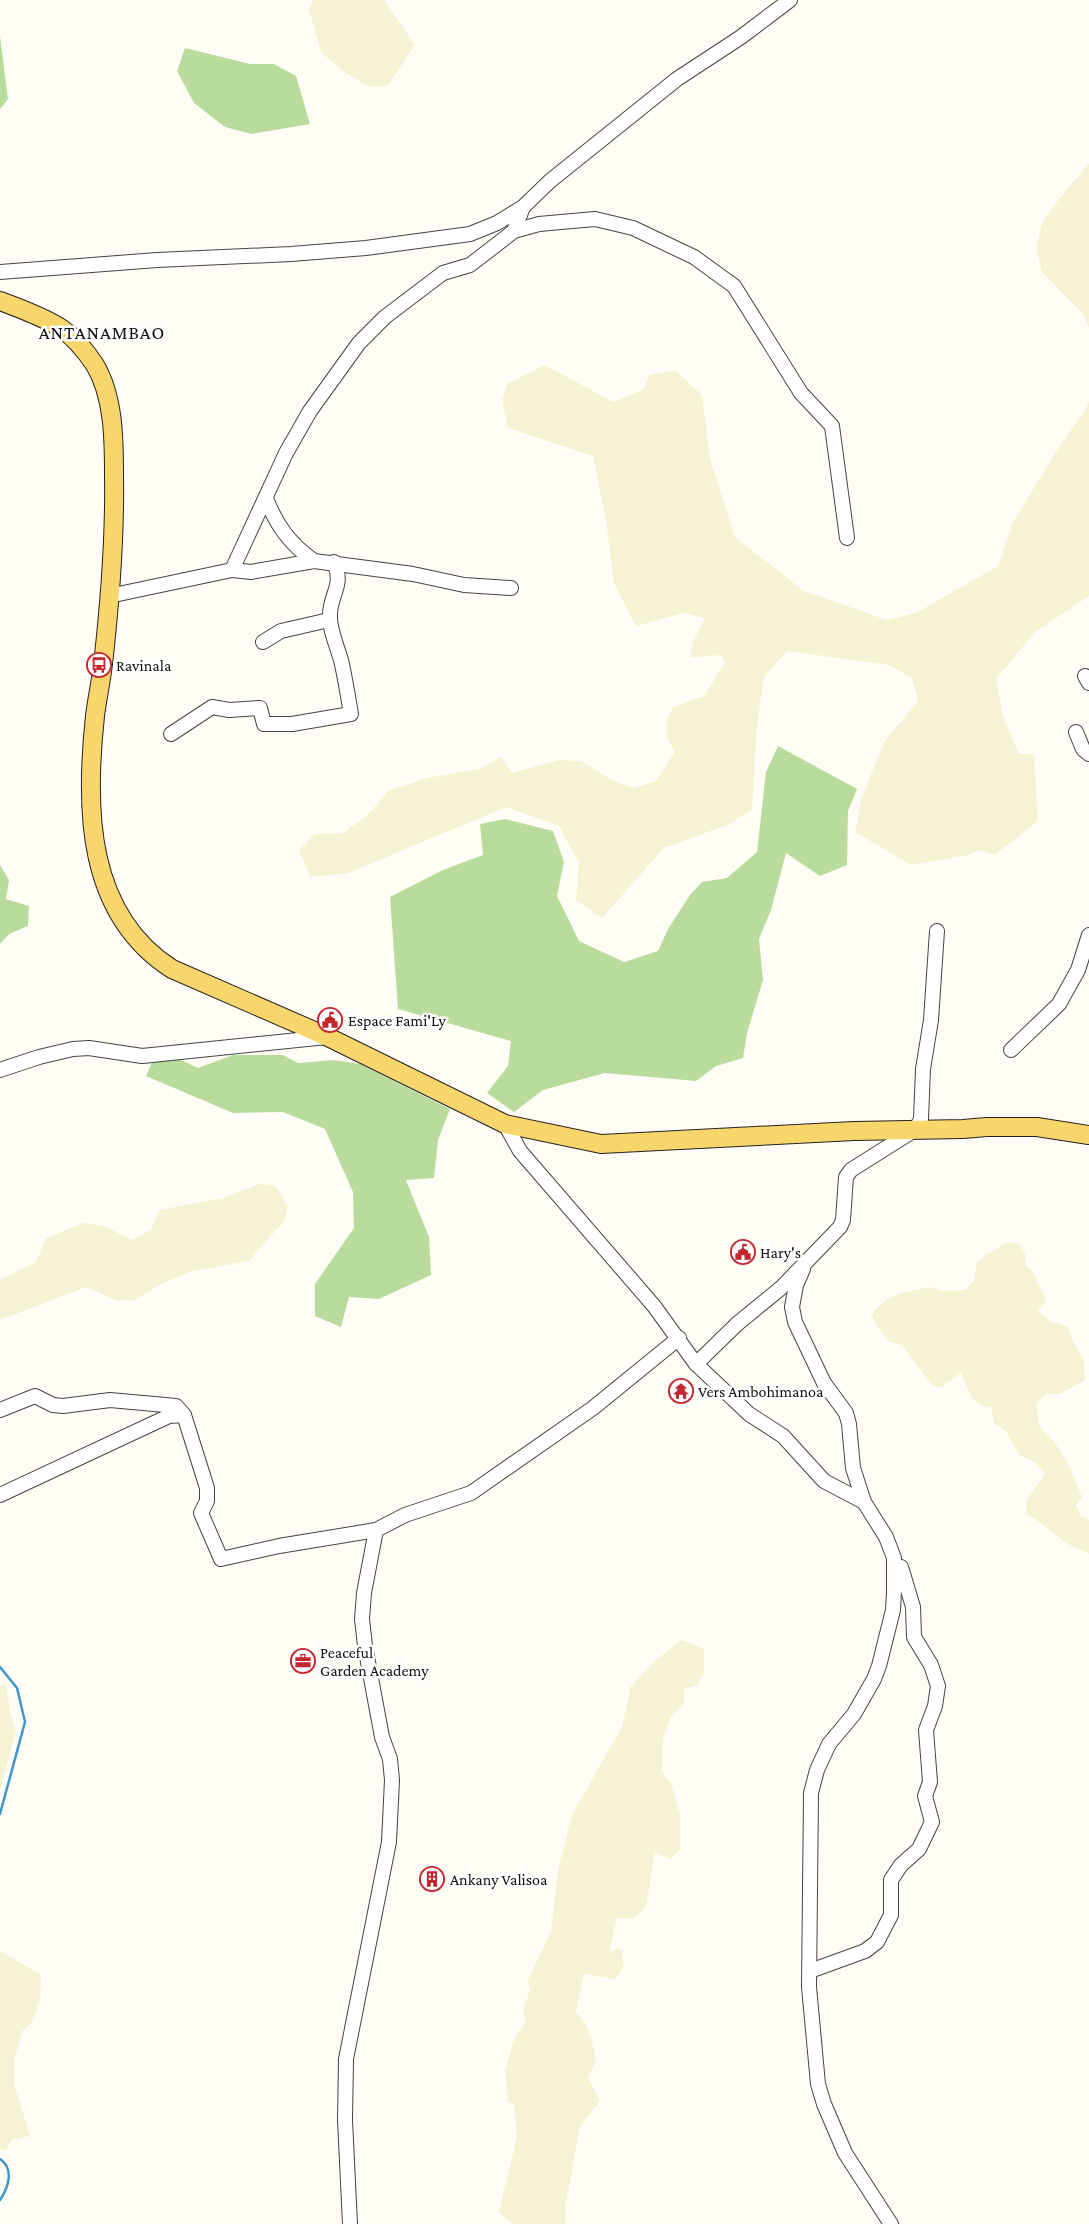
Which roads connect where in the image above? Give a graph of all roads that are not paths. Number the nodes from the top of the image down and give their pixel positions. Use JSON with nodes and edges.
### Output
{"nodes":[{"id":1,"x":790,"y":0,"type":"edge"},
{"id":2,"x":523,"y":207,"type":"junction"},
{"id":3,"x":514,"y":231,"type":"junction"},
{"id":4,"x":0,"y":272,"type":"edge"},
{"id":5,"x":0,"y":301,"type":"edge"},
{"id":6,"x":266,"y":498,"type":"junction"},
{"id":7,"x":847,"y":538,"type":"dead end"},
{"id":8,"x":314,"y":561,"type":"junction"},
{"id":9,"x":334,"y":562,"type":"junction"},
{"id":10,"x":232,"y":570,"type":"junction"},
{"id":11,"x":510,"y":588,"type":"dead end"},
{"id":12,"x":109,"y":596,"type":"junction"},
{"id":13,"x":329,"y":620,"type":"junction"},
{"id":14,"x":263,"y":642,"type":"dead end"},
{"id":15,"x":1076,"y":732,"type":"dead end"},
{"id":16,"x":171,"y":734,"type":"dead end"},
{"id":17,"x":1089,"y":754,"type":"edge"},
{"id":18,"x":937,"y":931,"type":"dead end"},
{"id":19,"x":1089,"y":935,"type":"edge"},
{"id":20,"x":328,"y":1037,"type":"junction"},
{"id":21,"x":1011,"y":1050,"type":"dead end"},
{"id":22,"x":0,"y":1070,"type":"edge"},
{"id":23,"x":505,"y":1124,"type":"junction"},
{"id":24,"x":916,"y":1129,"type":"junction"},
{"id":25,"x":1089,"y":1135,"type":"edge"},
{"id":26,"x":805,"y":1262,"type":"junction"},
{"id":27,"x":679,"y":1338,"type":"junction"},
{"id":28,"x":696,"y":1364,"type":"junction"},
{"id":29,"x":0,"y":1410,"type":"edge"},
{"id":30,"x":184,"y":1415,"type":"junction"},
{"id":31,"x":0,"y":1495,"type":"edge"},
{"id":32,"x":864,"y":1502,"type":"junction"},
{"id":33,"x":376,"y":1530,"type":"junction"},
{"id":34,"x":900,"y":1567,"type":"dead end"},
{"id":35,"x":810,"y":1971,"type":"junction"},
{"id":36,"x":350,"y":2224,"type":"edge"},
{"id":37,"x":891,"y":2224,"type":"edge"}],
"edges":[{"from":1,"to":2,"type":"street"},
{"from":2,"to":3,"type":"street"},
{"from":2,"to":4,"type":"street"},
{"from":3,"to":6,"type":"street"},
{"from":3,"to":7,"type":"street"},
{"from":5,"to":12,"type":"main road"},
{"from":6,"to":8,"type":"street"},
{"from":6,"to":10,"type":"street"},
{"from":8,"to":9,"type":"street"},
{"from":8,"to":10,"type":"street"},
{"from":9,"to":11,"type":"street"},
{"from":9,"to":13,"type":"street"},
{"from":10,"to":12,"type":"street"},
{"from":12,"to":20,"type":"main road"},
{"from":13,"to":14,"type":"street"},
{"from":13,"to":16,"type":"street"},
{"from":15,"to":17,"type":"street"},
{"from":18,"to":24,"type":"street"},
{"from":19,"to":21,"type":"street"},
{"from":20,"to":22,"type":"street"},
{"from":20,"to":23,"type":"main road"},
{"from":23,"to":24,"type":"main road"},
{"from":23,"to":27,"type":"street"},
{"from":24,"to":25,"type":"main road"},
{"from":24,"to":26,"type":"street"},
{"from":26,"to":28,"type":"street"},
{"from":26,"to":32,"type":"street"},
{"from":27,"to":28,"type":"street"},
{"from":27,"to":33,"type":"street"},
{"from":28,"to":32,"type":"street"},
{"from":29,"to":30,"type":"street"},
{"from":30,"to":31,"type":"street"},
{"from":30,"to":33,"type":"street"},
{"from":32,"to":35,"type":"street"},
{"from":33,"to":36,"type":"street"},
{"from":34,"to":35,"type":"street"},
{"from":35,"to":37,"type":"street"}]}
